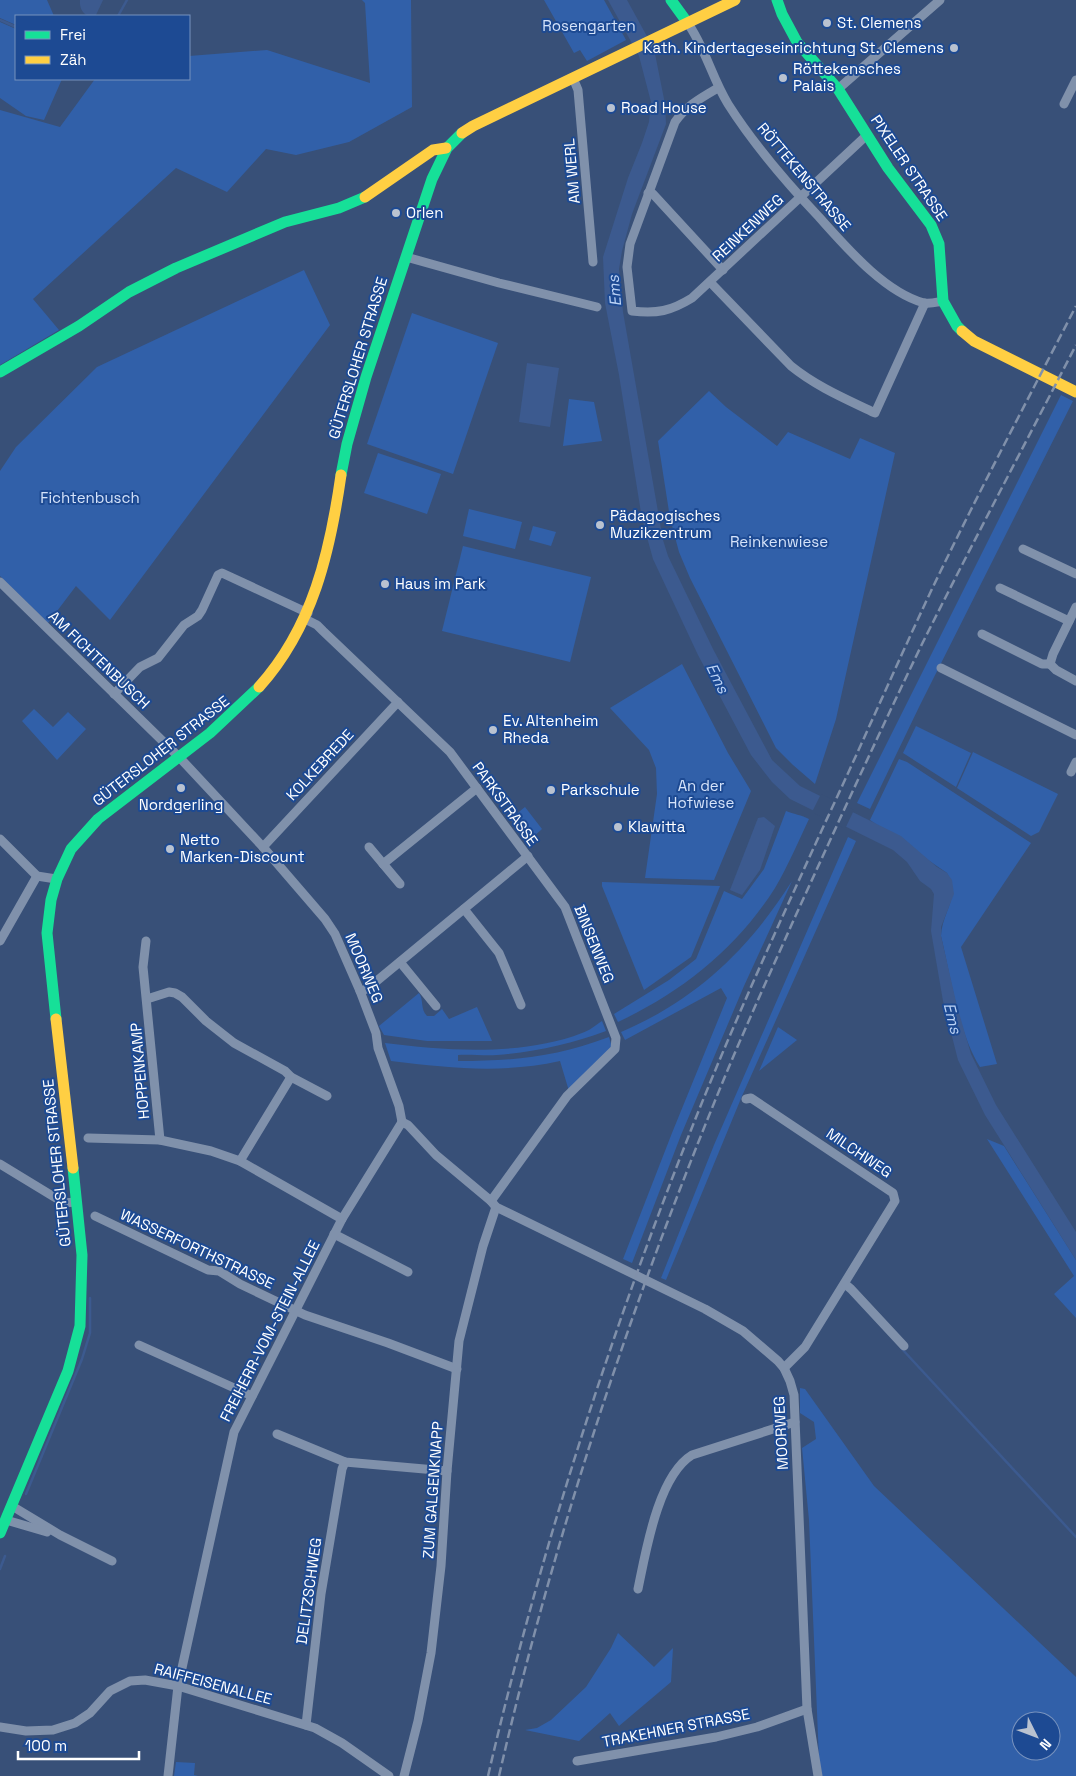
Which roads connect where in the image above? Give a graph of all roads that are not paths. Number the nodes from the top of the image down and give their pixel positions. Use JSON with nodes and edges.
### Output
{"nodes":[{"id":1,"x":671,"y":0,"type":"edge"},
{"id":2,"x":735,"y":0,"type":"edge"},
{"id":3,"x":777,"y":0,"type":"edge"},
{"id":4,"x":940,"y":0,"type":"edge"},
{"id":5,"x":687,"y":22,"type":"junction"},
{"id":6,"x":573,"y":78,"type":"junction"},
{"id":7,"x":1076,"y":80,"type":"edge"},
{"id":8,"x":718,"y":88,"type":"junction"},
{"id":9,"x":838,"y":89,"type":"junction"},
{"id":10,"x":1064,"y":104,"type":"dead end"},
{"id":11,"x":868,"y":135,"type":"junction"},
{"id":12,"x":446,"y":148,"type":"junction"},
{"id":13,"x":648,"y":192,"type":"junction"},
{"id":14,"x":801,"y":197,"type":"junction"},
{"id":15,"x":406,"y":256,"type":"junction"},
{"id":16,"x":593,"y":262,"type":"dead end"},
{"id":17,"x":723,"y":270,"type":"junction"},
{"id":18,"x":710,"y":282,"type":"junction"},
{"id":19,"x":943,"y":301,"type":"junction"},
{"id":20,"x":925,"y":303,"type":"junction"},
{"id":21,"x":597,"y":307,"type":"dead end"},
{"id":22,"x":0,"y":372,"type":"edge"},
{"id":23,"x":1076,"y":392,"type":"edge"},
{"id":24,"x":1023,"y":548,"type":"dead end"},
{"id":25,"x":1076,"y":574,"type":"edge"},
{"id":26,"x":0,"y":582,"type":"edge"},
{"id":27,"x":1000,"y":588,"type":"dead end"},
{"id":28,"x":1076,"y":607,"type":"edge"},
{"id":29,"x":306,"y":616,"type":"junction"},
{"id":30,"x":1069,"y":621,"type":"junction"},
{"id":31,"x":982,"y":634,"type":"dead end"},
{"id":32,"x":1050,"y":664,"type":"junction"},
{"id":33,"x":941,"y":668,"type":"dead end"},
{"id":34,"x":1076,"y":681,"type":"edge"},
{"id":35,"x":114,"y":694,"type":"junction"},
{"id":36,"x":398,"y":702,"type":"junction"},
{"id":37,"x":1076,"y":735,"type":"edge"},
{"id":38,"x":180,"y":758,"type":"junction"},
{"id":39,"x":1076,"y":762,"type":"edge"},
{"id":40,"x":1071,"y":772,"type":"dead end"},
{"id":41,"x":477,"y":788,"type":"junction"},
{"id":42,"x":0,"y":838,"type":"edge"},
{"id":43,"x":369,"y":847,"type":"dead end"},
{"id":44,"x":263,"y":848,"type":"junction"},
{"id":45,"x":528,"y":856,"type":"junction"},
{"id":46,"x":383,"y":864,"type":"junction"},
{"id":47,"x":37,"y":876,"type":"junction"},
{"id":48,"x":56,"y":879,"type":"junction"},
{"id":49,"x":400,"y":884,"type":"dead end"},
{"id":50,"x":464,"y":909,"type":"junction"},
{"id":51,"x":0,"y":941,"type":"edge"},
{"id":52,"x":146,"y":941,"type":"dead end"},
{"id":53,"x":400,"y":962,"type":"junction"},
{"id":54,"x":360,"y":991,"type":"junction"},
{"id":55,"x":147,"y":999,"type":"junction"},
{"id":56,"x":521,"y":1005,"type":"dead end"},
{"id":57,"x":436,"y":1006,"type":"dead end"},
{"id":58,"x":292,"y":1077,"type":"junction"},
{"id":59,"x":327,"y":1096,"type":"dead end"},
{"id":60,"x":746,"y":1098,"type":"dead end"},
{"id":61,"x":402,"y":1122,"type":"junction"},
{"id":62,"x":88,"y":1138,"type":"dead end"},
{"id":63,"x":160,"y":1140,"type":"junction"},
{"id":64,"x":240,"y":1161,"type":"junction"},
{"id":65,"x":0,"y":1164,"type":"edge"},
{"id":66,"x":75,"y":1202,"type":"junction"},
{"id":67,"x":494,"y":1204,"type":"junction"},
{"id":68,"x":94,"y":1216,"type":"dead end"},
{"id":69,"x":342,"y":1219,"type":"junction"},
{"id":70,"x":334,"y":1234,"type":"junction"},
{"id":71,"x":408,"y":1272,"type":"dead end"},
{"id":72,"x":844,"y":1284,"type":"junction"},
{"id":73,"x":296,"y":1310,"type":"junction"},
{"id":74,"x":139,"y":1345,"type":"dead end"},
{"id":75,"x":904,"y":1346,"type":"dead end"},
{"id":76,"x":784,"y":1368,"type":"junction"},
{"id":77,"x":457,"y":1369,"type":"junction"},
{"id":78,"x":252,"y":1396,"type":"junction"},
{"id":79,"x":795,"y":1422,"type":"junction"},
{"id":80,"x":277,"y":1434,"type":"dead end"},
{"id":81,"x":345,"y":1462,"type":"junction"},
{"id":82,"x":447,"y":1471,"type":"junction"},
{"id":83,"x":12,"y":1506,"type":"junction"},
{"id":84,"x":6,"y":1520,"type":"junction"},
{"id":85,"x":0,"y":1534,"type":"edge"},
{"id":86,"x":60,"y":1536,"type":"junction"},
{"id":87,"x":112,"y":1561,"type":"dead end"},
{"id":88,"x":638,"y":1589,"type":"dead end"},
{"id":89,"x":178,"y":1686,"type":"junction"},
{"id":90,"x":807,"y":1708,"type":"junction"},
{"id":91,"x":306,"y":1725,"type":"junction"},
{"id":92,"x":0,"y":1727,"type":"edge"},
{"id":93,"x":577,"y":1761,"type":"dead end"},
{"id":94,"x":168,"y":1776,"type":"edge"},
{"id":95,"x":389,"y":1776,"type":"edge"},
{"id":96,"x":404,"y":1776,"type":"edge"},
{"id":97,"x":818,"y":1776,"type":"edge"}],
"edges":[{"from":1,"to":5,"type":"main road"},
{"from":2,"to":5,"type":"main road","name":"GÜTERSLOHER STRASSE"},
{"from":3,"to":9,"type":"main road","name":"PIXELER STRASSE"},
{"from":4,"to":9,"type":"street"},
{"from":5,"to":6,"type":"main road","name":"GÜTERSLOHER STRASSE"},
{"from":5,"to":8,"type":"street","name":"RÖTTEKENSTRASSE"},
{"from":6,"to":12,"type":"main road","name":"GÜTERSLOHER STRASSE"},
{"from":6,"to":16,"type":"street","name":"AM WERL"},
{"from":7,"to":10,"type":"street"},
{"from":8,"to":13,"type":"street"},
{"from":8,"to":14,"type":"street","name":"RÖTTEKENSTRASSE"},
{"from":9,"to":11,"type":"main road","name":"PIXELER STRASSE"},
{"from":11,"to":14,"type":"street","name":"REINKENWEG"},
{"from":11,"to":19,"type":"main road","name":"PIXELER STRASSE"},
{"from":12,"to":15,"type":"main road","name":"GÜTERSLOHER STRASSE"},
{"from":12,"to":22,"type":"main road"},
{"from":13,"to":17,"type":"street"},
{"from":13,"to":18,"type":"street","name":"REINKENWEG"},
{"from":14,"to":17,"type":"street","name":"REINKENWEG"},
{"from":14,"to":20,"type":"street","name":"RÖTTEKENSTRASSE"},
{"from":15,"to":21,"type":"street"},
{"from":15,"to":29,"type":"main road","name":"GÜTERSLOHER STRASSE"},
{"from":17,"to":18,"type":"street","name":"REINKENWEG"},
{"from":18,"to":20,"type":"street"},
{"from":19,"to":20,"type":"street"},
{"from":19,"to":23,"type":"main road","name":"PIXELER STRASSE"},
{"from":24,"to":25,"type":"street"},
{"from":26,"to":35,"type":"street","name":"AM FICHTENBUSCH"},
{"from":27,"to":30,"type":"street"},
{"from":28,"to":30,"type":"street"},
{"from":29,"to":35,"type":"street","name":"PARKSTRASSE"},
{"from":29,"to":36,"type":"street","name":"PARKSTRASSE"},
{"from":29,"to":38,"type":"main road","name":"GÜTERSLOHER STRASSE"},
{"from":30,"to":32,"type":"street"},
{"from":31,"to":32,"type":"street"},
{"from":32,"to":34,"type":"street"},
{"from":33,"to":37,"type":"street"},
{"from":35,"to":38,"type":"street","name":"AM FICHTENBUSCH"},
{"from":36,"to":41,"type":"street","name":"PARKSTRASSE"},
{"from":36,"to":44,"type":"street","name":"KOLKEBREDE"},
{"from":38,"to":44,"type":"street","name":"MOORWEG"},
{"from":38,"to":48,"type":"main road","name":"GÜTERSLOHER STRASSE"},
{"from":39,"to":40,"type":"street"},
{"from":41,"to":45,"type":"street","name":"PARKSTRASSE"},
{"from":41,"to":46,"type":"street"},
{"from":42,"to":47,"type":"street"},
{"from":43,"to":46,"type":"street"},
{"from":44,"to":54,"type":"street","name":"MOORWEG"},
{"from":45,"to":50,"type":"street","name":"PARKSTRASSE"},
{"from":45,"to":67,"type":"street","name":"BINSENWEG"},
{"from":46,"to":49,"type":"street"},
{"from":47,"to":48,"type":"street"},
{"from":47,"to":51,"type":"street"},
{"from":48,"to":66,"type":"main road","name":"GÜTERSLOHER STRASSE"},
{"from":50,"to":53,"type":"street","name":"PARKSTRASSE"},
{"from":50,"to":56,"type":"street"},
{"from":52,"to":55,"type":"street","name":"HOPPENKAMP"},
{"from":53,"to":54,"type":"street","name":"PARKSTRASSE"},
{"from":53,"to":57,"type":"street"},
{"from":54,"to":61,"type":"street","name":"MOORWEG"},
{"from":55,"to":58,"type":"street"},
{"from":55,"to":63,"type":"street","name":"HOPPENKAMP"},
{"from":58,"to":59,"type":"street"},
{"from":58,"to":64,"type":"street"},
{"from":60,"to":72,"type":"street","name":"MILCHWEG"},
{"from":61,"to":67,"type":"street","name":"MOORWEG"},
{"from":61,"to":69,"type":"street","name":"FREIHERR-VOM-STEIN-ALLEE"},
{"from":62,"to":63,"type":"street"},
{"from":63,"to":64,"type":"street"},
{"from":64,"to":69,"type":"street"},
{"from":65,"to":66,"type":"street"},
{"from":66,"to":83,"type":"main road","name":"GÜTERSLOHER STRASSE"},
{"from":67,"to":76,"type":"street","name":"MOORWEG"},
{"from":67,"to":77,"type":"street","name":"ZUM GALGENKNAPP"},
{"from":68,"to":73,"type":"street","name":"WASSERFORTHSTRASSE"},
{"from":69,"to":70,"type":"street","name":"FREIHERR-VOM-STEIN-ALLEE"},
{"from":70,"to":71,"type":"street"},
{"from":70,"to":73,"type":"street","name":"FREIHERR-VOM-STEIN-ALLEE"},
{"from":72,"to":75,"type":"street"},
{"from":72,"to":76,"type":"street","name":"MILCHWEG"},
{"from":73,"to":77,"type":"street","name":"WASSERFORTHSTRASSE"},
{"from":73,"to":78,"type":"street","name":"FREIHERR-VOM-STEIN-ALLEE"},
{"from":74,"to":78,"type":"street"},
{"from":76,"to":79,"type":"street","name":"MOORWEG"},
{"from":77,"to":82,"type":"street","name":"ZUM GALGENKNAPP"},
{"from":78,"to":89,"type":"street","name":"FREIHERR-VOM-STEIN-ALLEE"},
{"from":79,"to":88,"type":"street"},
{"from":79,"to":90,"type":"street","name":"MOORWEG"},
{"from":80,"to":81,"type":"street"},
{"from":81,"to":82,"type":"street"},
{"from":81,"to":91,"type":"street","name":"DELITZSCHWEG"},
{"from":82,"to":96,"type":"street","name":"ZUM GALGENKNAPP"},
{"from":83,"to":84,"type":"main road","name":"GÜTERSLOHER STRASSE"},
{"from":83,"to":86,"type":"street"},
{"from":84,"to":85,"type":"main road","name":"GÜTERSLOHER STRASSE"},
{"from":84,"to":86,"type":"street"},
{"from":86,"to":87,"type":"street"},
{"from":89,"to":91,"type":"street","name":"RAIFFEISENALLEE"},
{"from":89,"to":92,"type":"street","name":"RAIFFEISENALLEE"},
{"from":89,"to":94,"type":"street","name":"FREIHERR-VOM-STEIN-ALLEE"},
{"from":90,"to":93,"type":"street","name":"TRAKEHNER STRASSE"},
{"from":90,"to":97,"type":"street","name":"MOORWEG"},
{"from":91,"to":95,"type":"street","name":"RAIFFEISENALLEE"}]}
